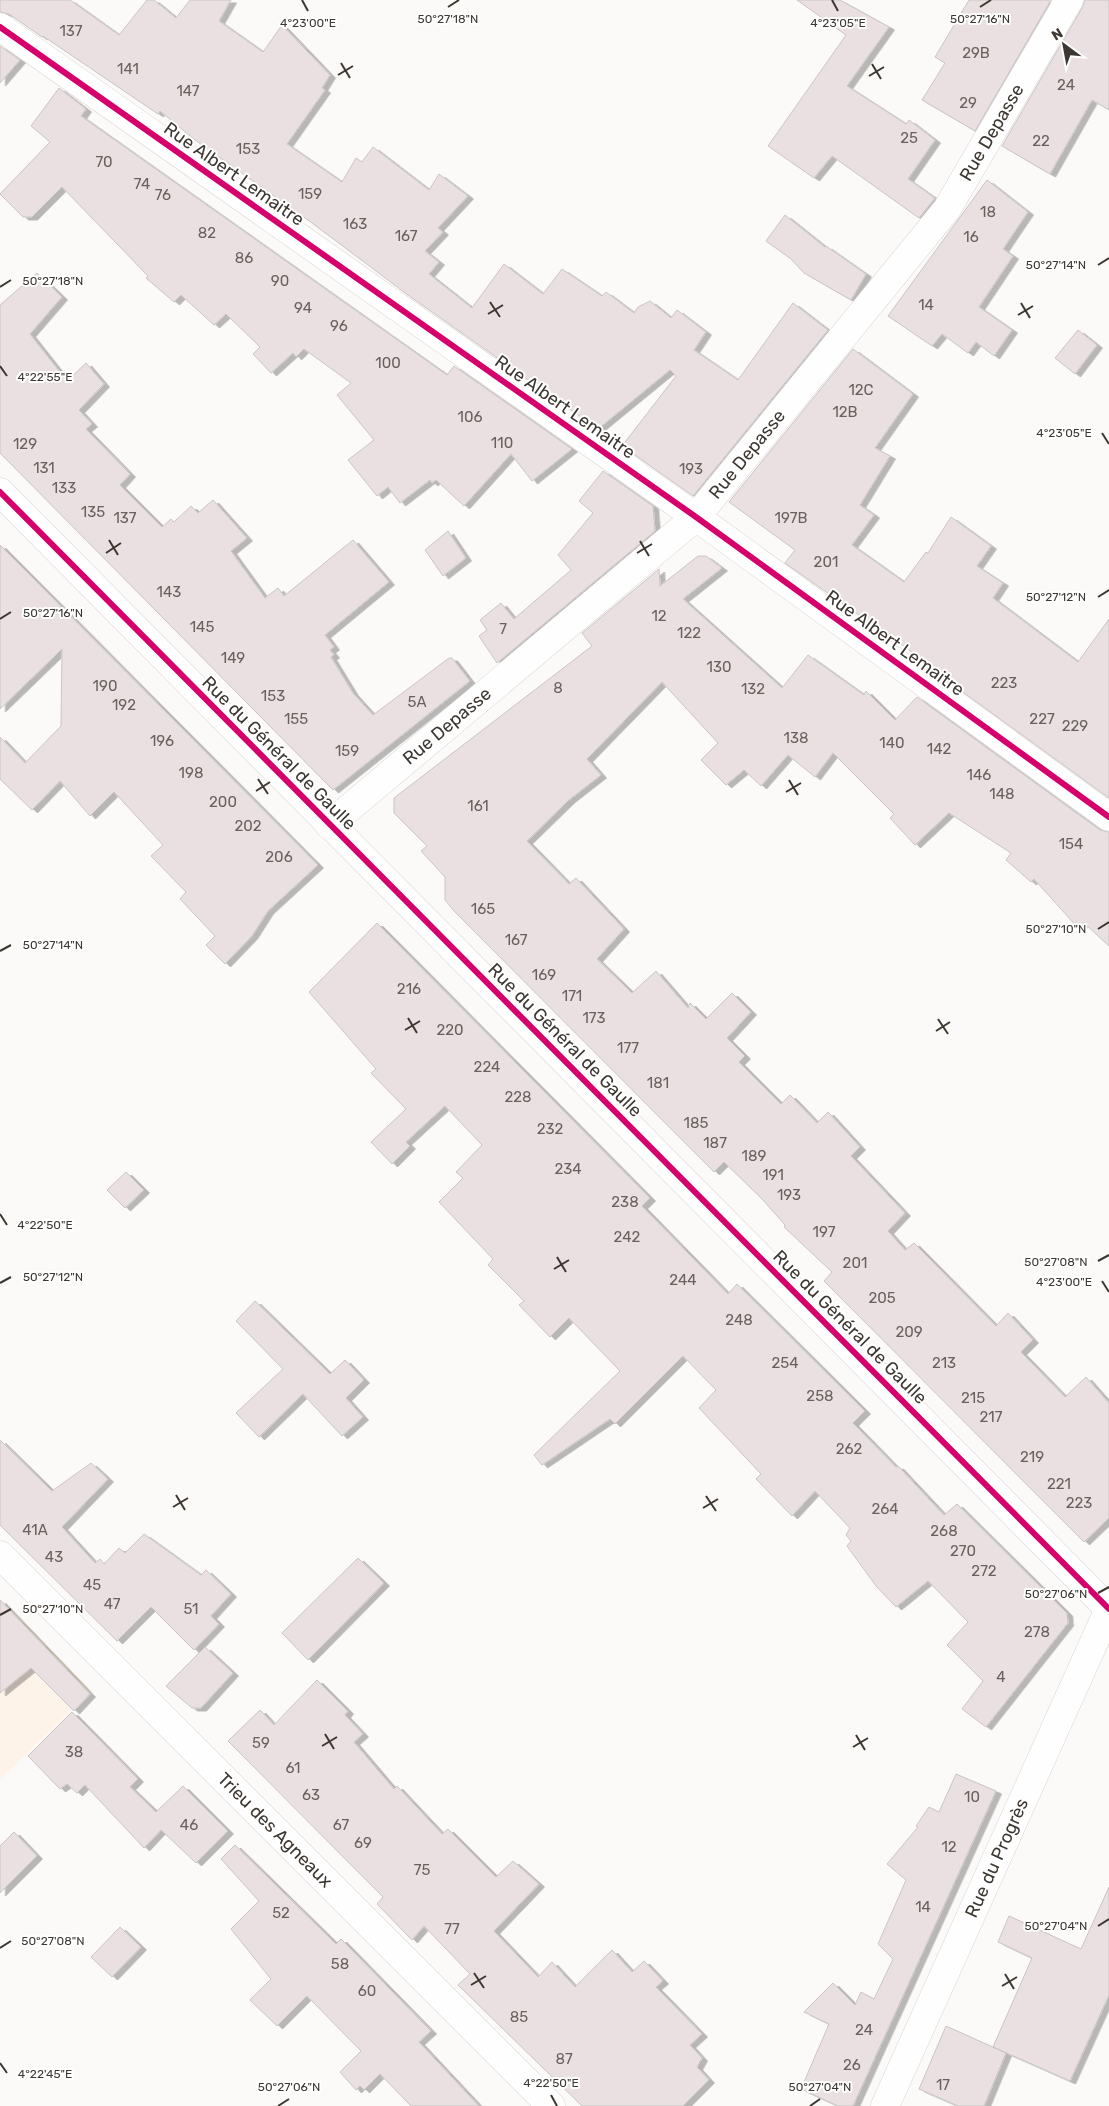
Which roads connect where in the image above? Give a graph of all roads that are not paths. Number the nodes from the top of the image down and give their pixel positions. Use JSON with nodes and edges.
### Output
{"nodes":[{"id":1,"x":1069,"y":0,"type":"edge"},
{"id":2,"x":0,"y":27,"type":"edge"},
{"id":3,"x":2,"y":498,"type":"edge"},
{"id":4,"x":696,"y":517,"type":"junction"},
{"id":5,"x":1109,"y":817,"type":"edge"},
{"id":6,"x":329,"y":824,"type":"junction"},
{"id":7,"x":0,"y":1554,"type":"edge"},
{"id":8,"x":1109,"y":1609,"type":"edge"},
{"id":9,"x":550,"y":2106,"type":"edge"},
{"id":10,"x":885,"y":2106,"type":"edge"}],
"edges":[{"from":1,"to":4,"type":"street","name":"Rue Depasse"},
{"from":2,"to":4,"type":"street","name":"Rue Albert Lemaitre"},
{"from":3,"to":6,"type":"street","name":"Rue du Général de Gaulle"},
{"from":4,"to":5,"type":"street","name":"Rue Albert Lemaitre"},
{"from":4,"to":6,"type":"street","name":"Rue Depasse"},
{"from":6,"to":8,"type":"street","name":"Rue du Général de Gaulle"},
{"from":7,"to":9,"type":"street","name":"Trieu des Agneaux"},
{"from":8,"to":10,"type":"street","name":"Rue du Progrès"}]}
